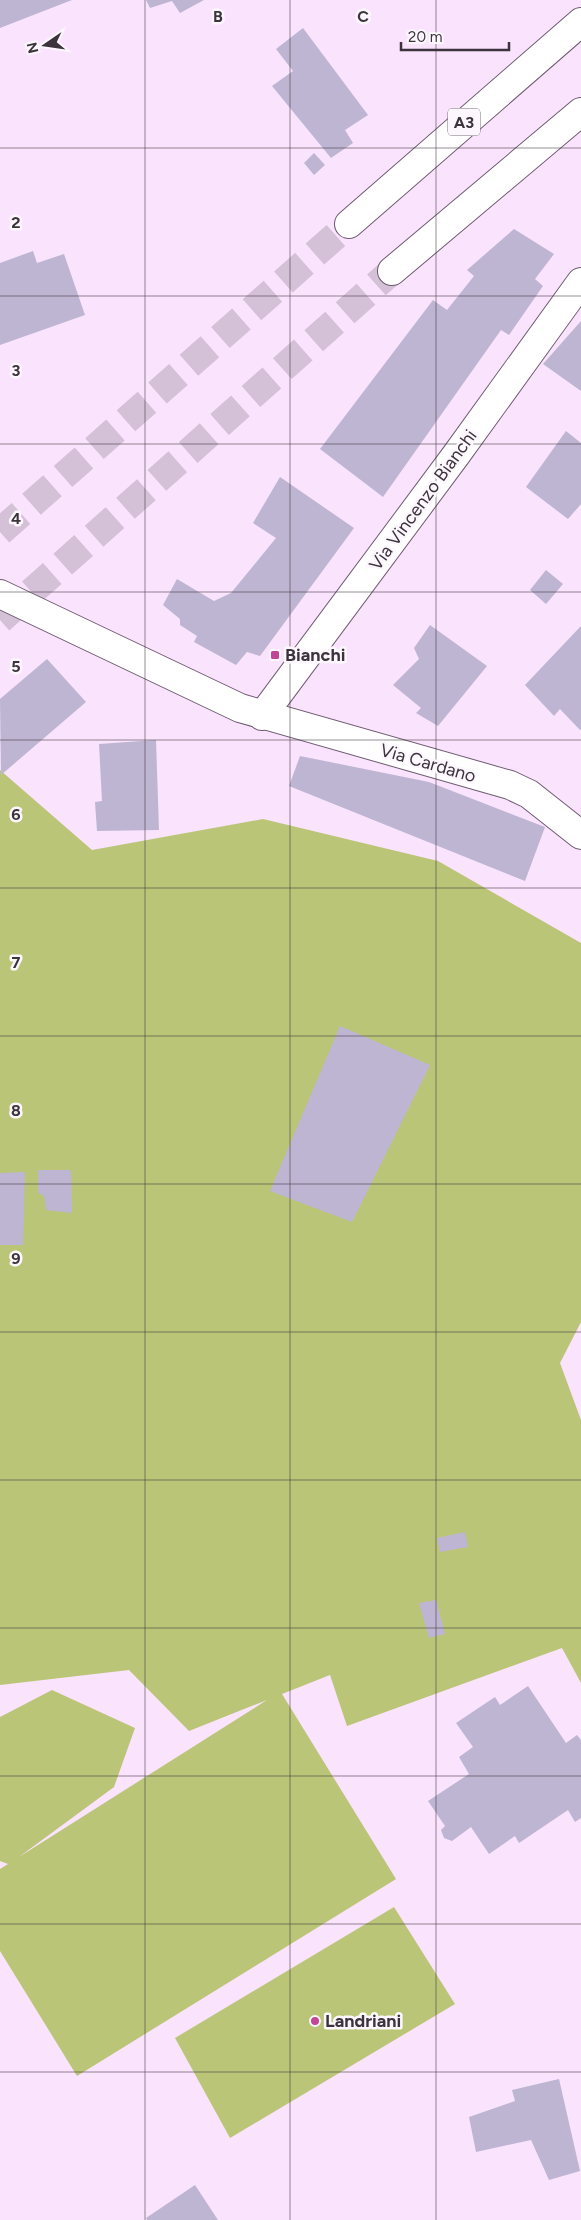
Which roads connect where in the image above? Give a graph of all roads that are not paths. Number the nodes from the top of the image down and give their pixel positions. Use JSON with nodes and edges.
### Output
{"nodes":[{"id":1,"x":581,"y":22,"type":"edge"},
{"id":2,"x":581,"y":112,"type":"edge"},
{"id":3,"x":581,"y":136,"type":"edge"},
{"id":4,"x":525,"y":159,"type":"junction"},
{"id":5,"x":349,"y":224,"type":"tunnel mouth"},
{"id":6,"x":392,"y":272,"type":"tunnel mouth"},
{"id":7,"x":581,"y":282,"type":"edge"},
{"id":8,"x":0,"y":594,"type":"edge"},
{"id":9,"x":262,"y":716,"type":"junction"},
{"id":10,"x":581,"y":835,"type":"edge"}],
"edges":[{"from":1,"to":5,"type":"main road","number":"A3"},
{"from":2,"to":4,"type":"main road"},
{"from":3,"to":4,"type":"main road"},
{"from":4,"to":6,"type":"main road"},
{"from":7,"to":9,"type":"main road","name":"Via Vincenzo Bianchi"},
{"from":8,"to":9,"type":"main road","name":"Via Cardano"},
{"from":9,"to":10,"type":"main road","name":"Via Cardano"}]}
